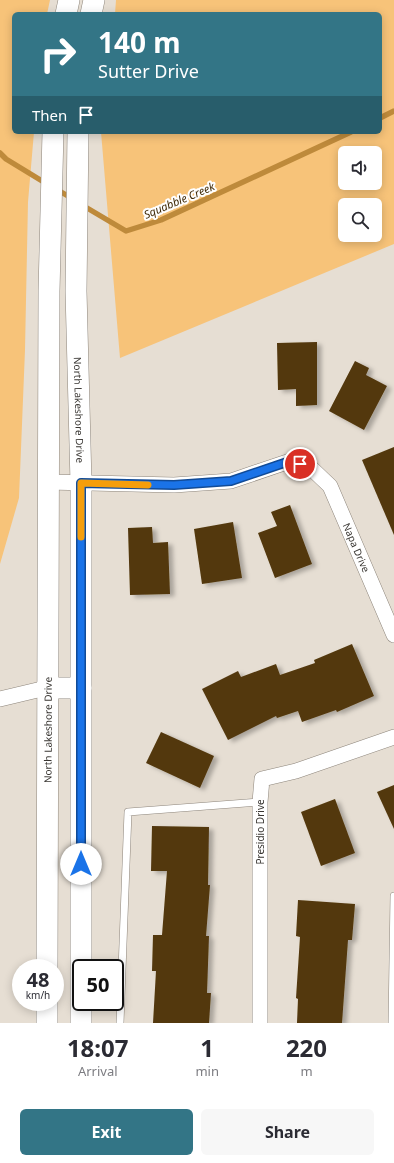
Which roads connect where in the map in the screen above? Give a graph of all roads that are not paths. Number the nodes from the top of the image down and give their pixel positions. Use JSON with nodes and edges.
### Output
{"nodes":[{"id":1,"x":68,"y":0,"type":"edge"},
{"id":2,"x":94,"y":0,"type":"edge"},
{"id":3,"x":66,"y":12,"type":"edge"},
{"id":4,"x":91,"y":12,"type":"edge"},
{"id":5,"x":53,"y":134,"type":"edge"},
{"id":6,"x":78,"y":134,"type":"edge"},
{"id":7,"x":48,"y":482,"type":"junction"},
{"id":8,"x":81,"y":483,"type":"junction"},
{"id":9,"x":394,"y":635,"type":"edge"},
{"id":10,"x":46,"y":688,"type":"junction"},
{"id":11,"x":81,"y":688,"type":"junction"},
{"id":12,"x":0,"y":699,"type":"edge"},
{"id":13,"x":394,"y":737,"type":"edge"},
{"id":14,"x":260,"y":802,"type":"junction"},
{"id":15,"x":394,"y":896,"type":"edge"},
{"id":16,"x":47,"y":959,"type":"edge"},
{"id":17,"x":47,"y":1011,"type":"edge"},
{"id":18,"x":47,"y":1023,"type":"edge"},
{"id":19,"x":81,"y":1023,"type":"edge"},
{"id":20,"x":120,"y":1023,"type":"edge"},
{"id":21,"x":260,"y":1023,"type":"edge"},
{"id":22,"x":392,"y":1023,"type":"edge"}],
"edges":[{"from":1,"to":3,"type":"main road"},
{"from":2,"to":4,"type":"main road"},
{"from":5,"to":7,"type":"main road","name":"North Lakeshore Drive"},
{"from":6,"to":8,"type":"main road","name":"North Lakeshore Drive"},
{"from":7,"to":8,"type":"street"},
{"from":7,"to":10,"type":"main road","name":"North Lakeshore Drive"},
{"from":8,"to":9,"type":"street","name":"Napa Drive"},
{"from":8,"to":11,"type":"main road","name":"North Lakeshore Drive"},
{"from":10,"to":11,"type":"main road"},
{"from":10,"to":12,"type":"street"},
{"from":10,"to":16,"type":"main road","name":"North Lakeshore Drive"},
{"from":11,"to":19,"type":"main road","name":"North Lakeshore Drive"},
{"from":13,"to":14,"type":"street","name":"Presidio Drive"},
{"from":14,"to":20,"type":"lane"},
{"from":14,"to":21,"type":"street","name":"Presidio Drive"},
{"from":15,"to":22,"type":"lane"},
{"from":17,"to":18,"type":"main road"}]}
